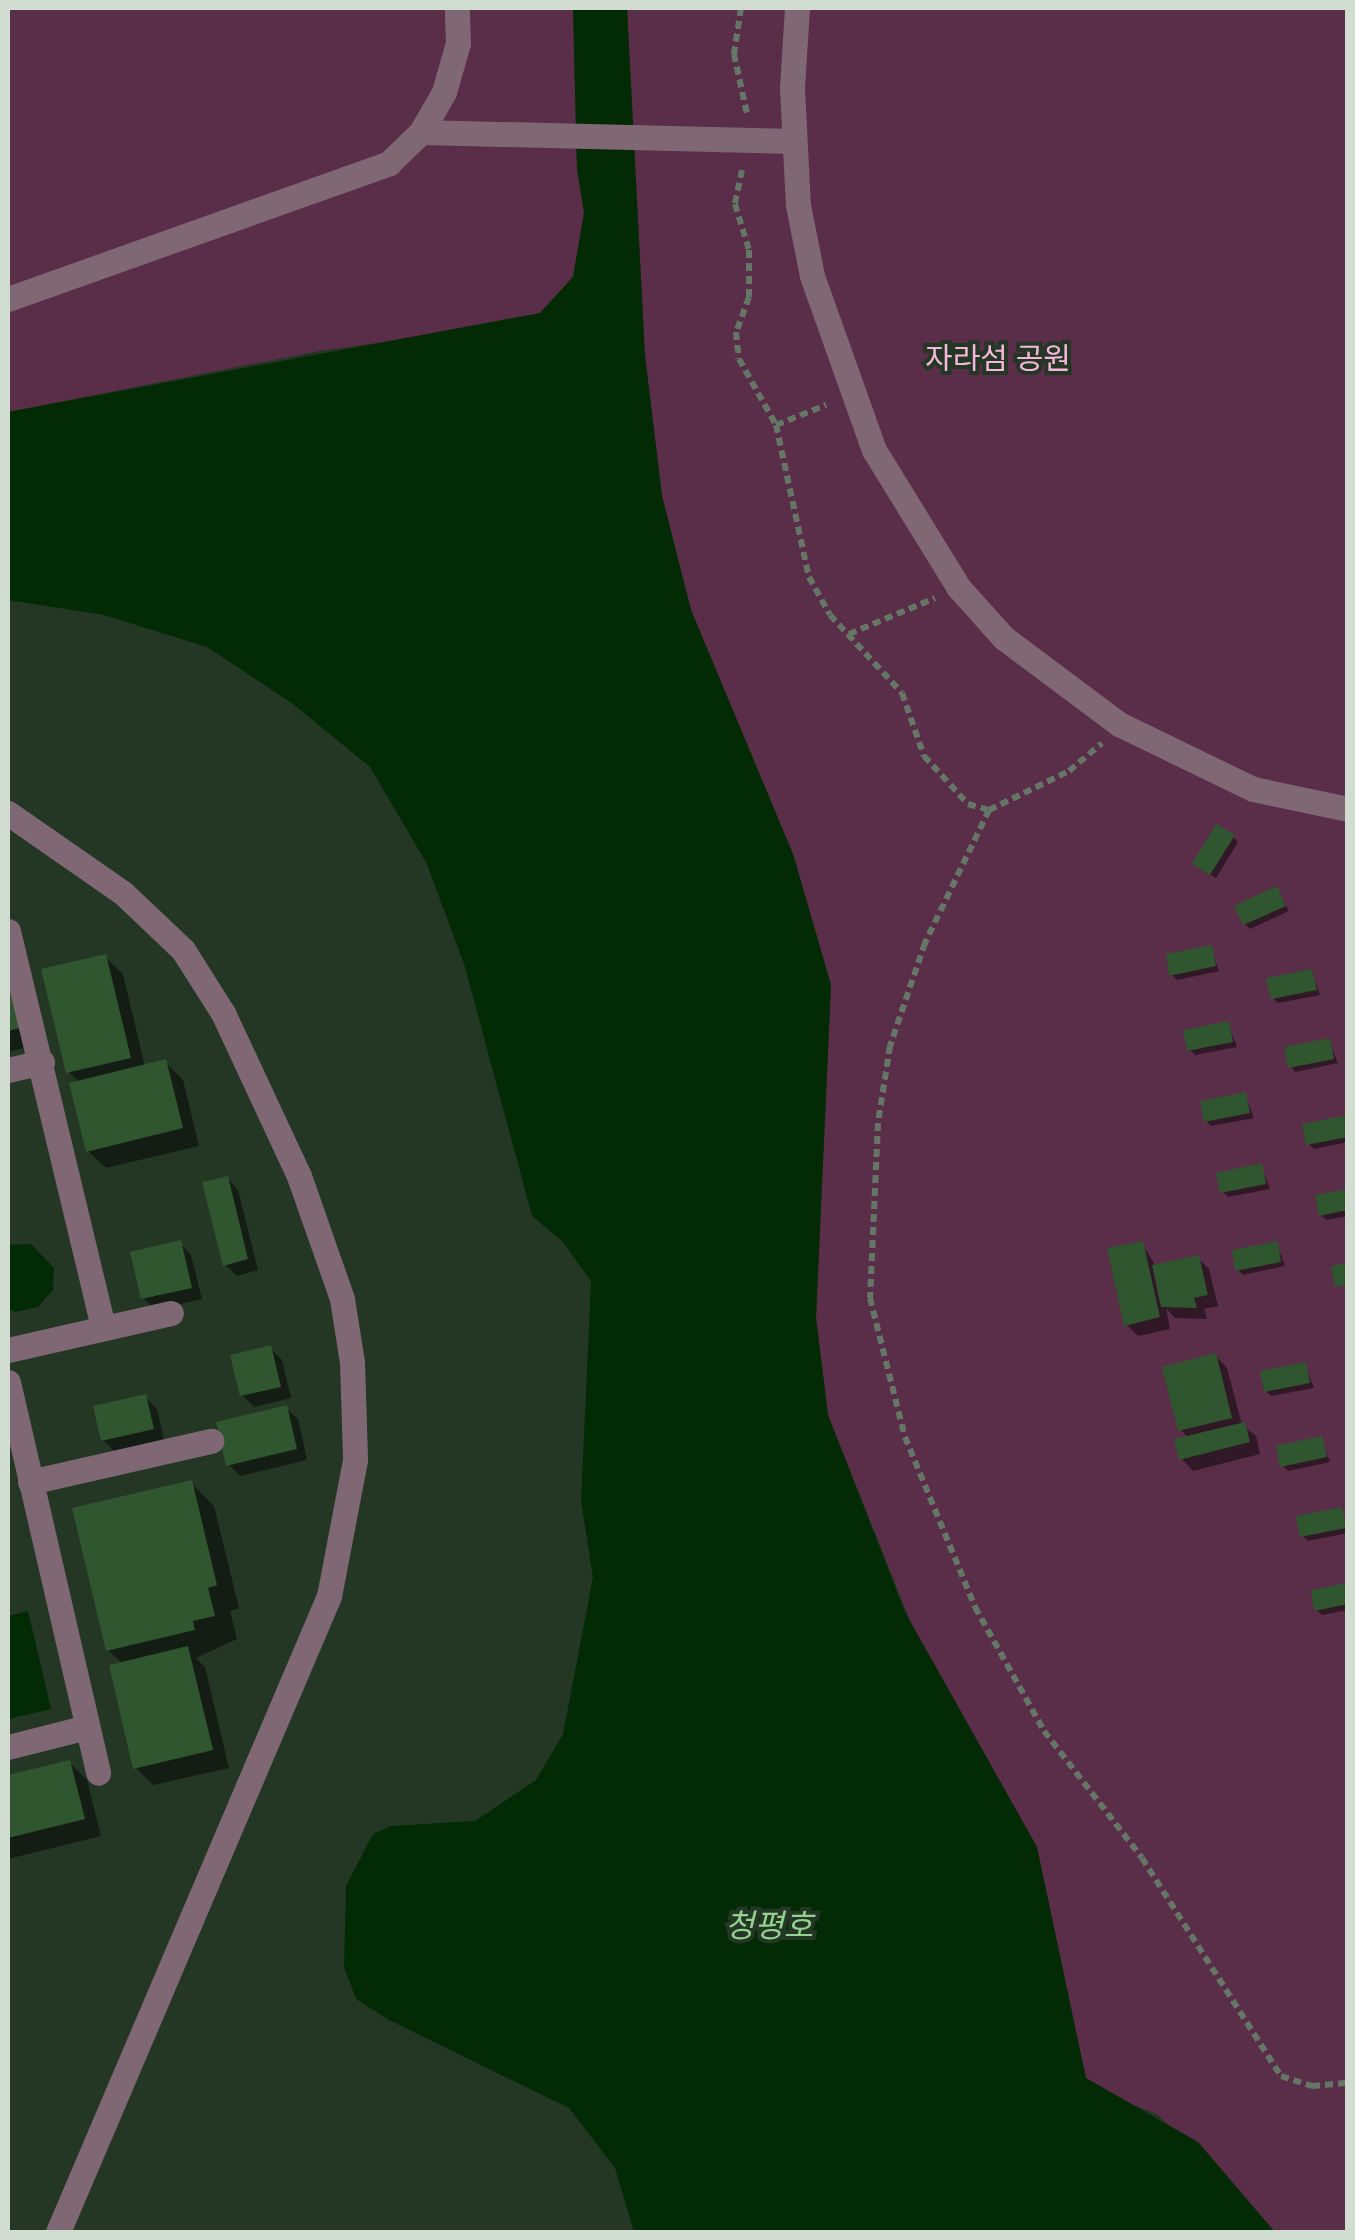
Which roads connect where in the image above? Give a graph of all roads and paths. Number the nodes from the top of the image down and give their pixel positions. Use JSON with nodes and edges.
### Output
{"nodes":[{"id":1,"x":457,"y":8,"type":"edge"},
{"id":2,"x":741,"y":8,"type":"edge"},
{"id":3,"x":797,"y":8,"type":"edge"},
{"id":4,"x":421,"y":132,"type":"junction"},
{"id":5,"x":746,"y":139,"type":"junction"},
{"id":6,"x":794,"y":141,"type":"junction"},
{"id":7,"x":8,"y":300,"type":"edge"},
{"id":8,"x":852,"y":395,"type":"junction"},
{"id":9,"x":776,"y":425,"type":"junction"},
{"id":10,"x":959,"y":588,"type":"junction"},
{"id":11,"x":848,"y":634,"type":"junction"},
{"id":12,"x":1119,"y":724,"type":"junction"},
{"id":13,"x":1348,"y":809,"type":"edge"},
{"id":14,"x":989,"y":810,"type":"junction"},
{"id":15,"x":8,"y":813,"type":"edge"},
{"id":16,"x":8,"y":931,"type":"edge"},
{"id":17,"x":42,"y":1062,"type":"junction"},
{"id":18,"x":8,"y":1070,"type":"edge"},
{"id":19,"x":171,"y":1312,"type":"dead end"},
{"id":20,"x":103,"y":1328,"type":"junction"},
{"id":21,"x":8,"y":1350,"type":"edge"},
{"id":22,"x":8,"y":1382,"type":"edge"},
{"id":23,"x":211,"y":1441,"type":"dead end"},
{"id":24,"x":15,"y":1448,"type":"edge"},
{"id":25,"x":30,"y":1482,"type":"junction"},
{"id":26,"x":88,"y":1727,"type":"junction"},
{"id":27,"x":8,"y":1747,"type":"edge"},
{"id":28,"x":98,"y":1773,"type":"dead end"},
{"id":29,"x":1348,"y":2083,"type":"edge"},
{"id":30,"x":58,"y":2232,"type":"edge"}],
"edges":[{"from":1,"to":4,"type":"street"},
{"from":2,"to":5,"type":"path"},
{"from":3,"to":6,"type":"street"},
{"from":4,"to":5,"type":"street"},
{"from":4,"to":7,"type":"street"},
{"from":5,"to":6,"type":"street"},
{"from":5,"to":9,"type":"path"},
{"from":6,"to":8,"type":"street"},
{"from":8,"to":9,"type":"path"},
{"from":8,"to":10,"type":"street"},
{"from":9,"to":11,"type":"path"},
{"from":10,"to":11,"type":"path"},
{"from":10,"to":12,"type":"street"},
{"from":11,"to":14,"type":"path"},
{"from":12,"to":13,"type":"street"},
{"from":12,"to":14,"type":"path"},
{"from":14,"to":29,"type":"path"},
{"from":15,"to":30,"type":"street"},
{"from":16,"to":17,"type":"street"},
{"from":17,"to":18,"type":"street"},
{"from":17,"to":20,"type":"street"},
{"from":19,"to":20,"type":"street"},
{"from":20,"to":21,"type":"street"},
{"from":22,"to":24,"type":"street"},
{"from":23,"to":25,"type":"street"},
{"from":24,"to":25,"type":"street"},
{"from":25,"to":26,"type":"street"},
{"from":26,"to":27,"type":"street"},
{"from":26,"to":28,"type":"street"}]}
